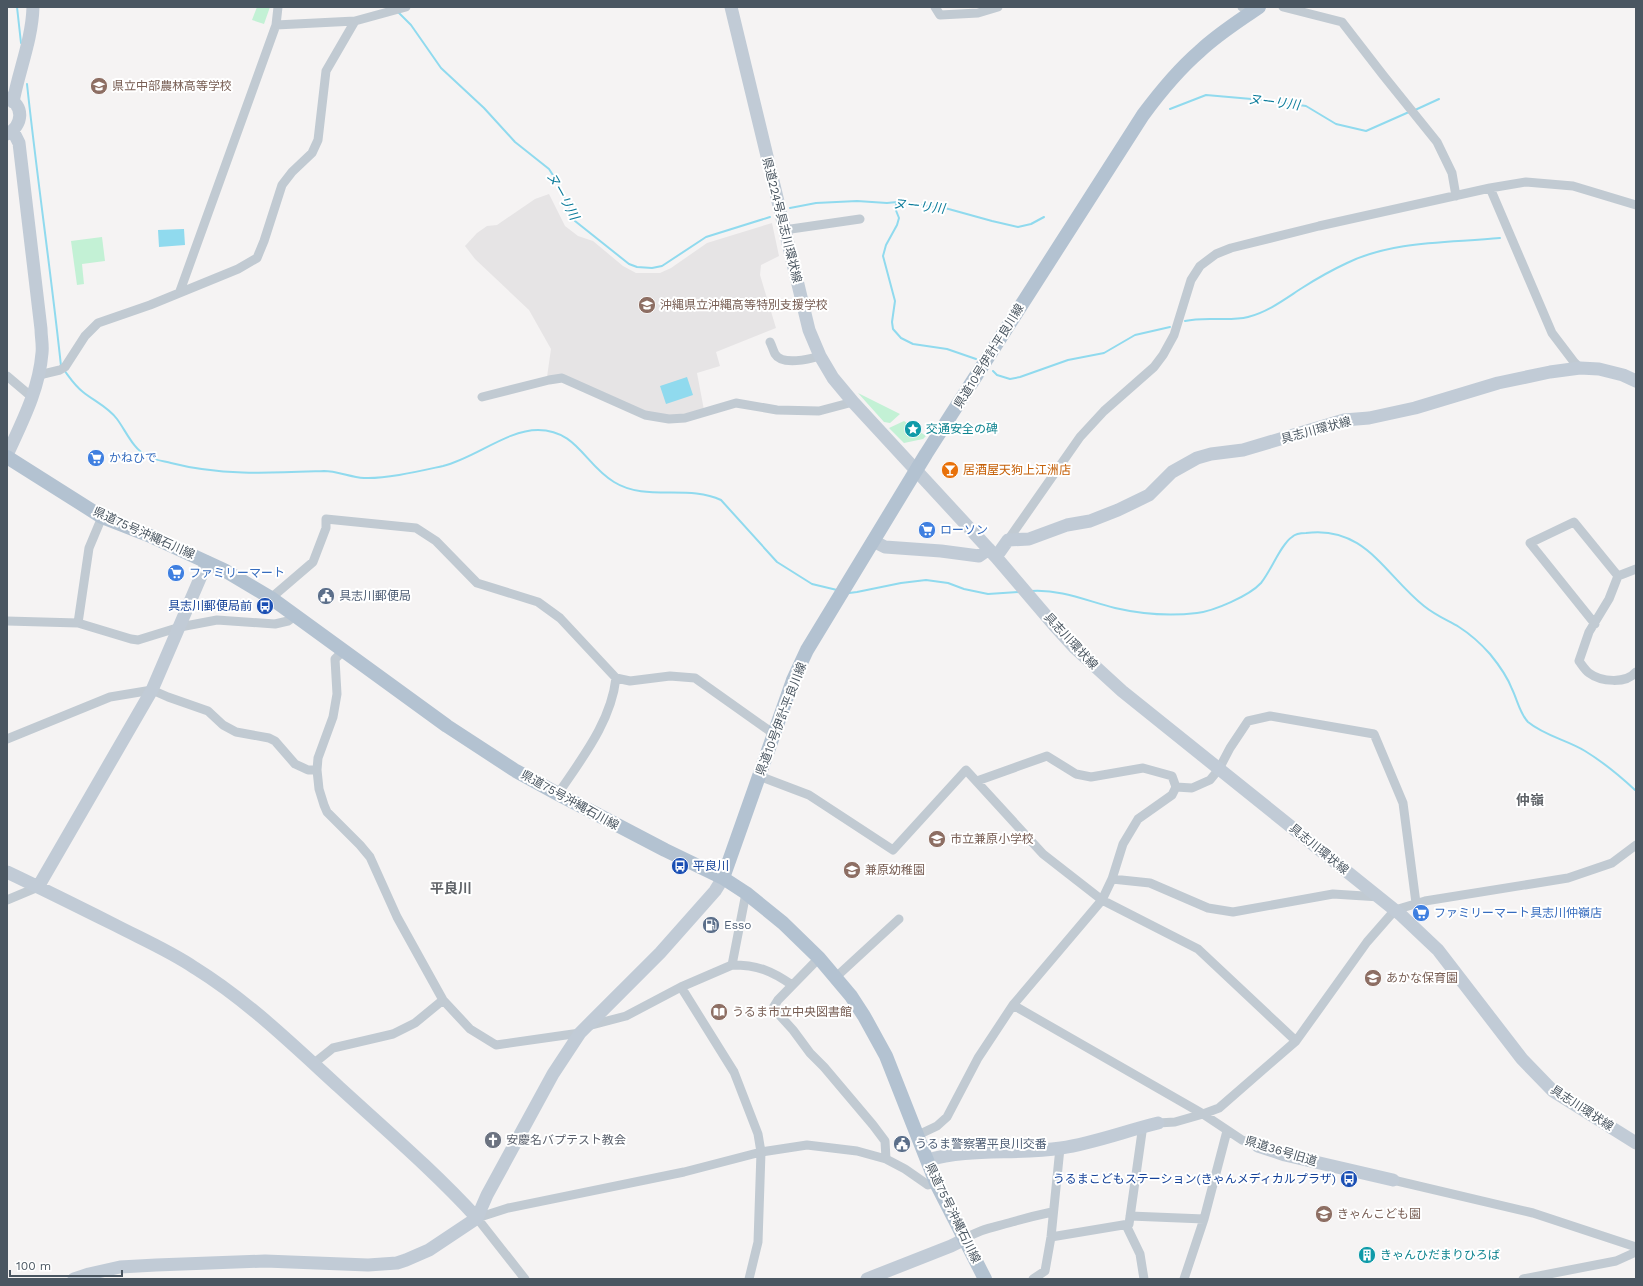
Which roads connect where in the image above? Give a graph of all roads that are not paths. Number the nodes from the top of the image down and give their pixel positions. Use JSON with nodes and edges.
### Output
{"nodes":[{"id":1,"x":33,"y":7,"type":"edge"},
{"id":2,"x":278,"y":7,"type":"edge"},
{"id":3,"x":406,"y":7,"type":"edge"},
{"id":4,"x":731,"y":7,"type":"edge"},
{"id":5,"x":935,"y":7,"type":"edge"},
{"id":6,"x":998,"y":7,"type":"edge"},
{"id":7,"x":1283,"y":7,"type":"edge"},
{"id":8,"x":1250,"y":9,"type":"edge"},
{"id":9,"x":355,"y":21,"type":"junction"},
{"id":10,"x":276,"y":25,"type":"junction"},
{"id":11,"x":10,"y":100,"type":"edge"},
{"id":12,"x":10,"y":132,"type":"edge"},
{"id":13,"x":1490,"y":188,"type":"junction"},
{"id":14,"x":1456,"y":196,"type":"junction"},
{"id":15,"x":1636,"y":205,"type":"edge"},
{"id":16,"x":860,"y":219,"type":"dead end"},
{"id":17,"x":784,"y":230,"type":"junction"},
{"id":18,"x":180,"y":291,"type":"junction"},
{"id":19,"x":770,"y":342,"type":"dead end"},
{"id":20,"x":820,"y":356,"type":"junction"},
{"id":21,"x":1580,"y":368,"type":"junction"},
{"id":22,"x":39,"y":375,"type":"junction"},
{"id":23,"x":7,"y":376,"type":"edge"},
{"id":24,"x":1636,"y":381,"type":"edge"},
{"id":25,"x":482,"y":397,"type":"dead end"},
{"id":26,"x":33,"y":398,"type":"junction"},
{"id":27,"x":854,"y":402,"type":"junction"},
{"id":28,"x":7,"y":456,"type":"edge"},
{"id":29,"x":917,"y":470,"type":"junction"},
{"id":30,"x":102,"y":517,"type":"junction"},
{"id":31,"x":1008,"y":540,"type":"junction"},
{"id":32,"x":874,"y":541,"type":"junction"},
{"id":33,"x":993,"y":553,"type":"junction"},
{"id":34,"x":207,"y":562,"type":"junction"},
{"id":35,"x":1636,"y":568,"type":"edge"},
{"id":36,"x":1618,"y":576,"type":"junction"},
{"id":37,"x":271,"y":598,"type":"junction"},
{"id":38,"x":295,"y":616,"type":"junction"},
{"id":39,"x":7,"y":621,"type":"edge"},
{"id":40,"x":78,"y":623,"type":"junction"},
{"id":41,"x":1595,"y":624,"type":"junction"},
{"id":42,"x":180,"y":627,"type":"junction"},
{"id":43,"x":343,"y":651,"type":"junction"},
{"id":44,"x":1636,"y":672,"type":"edge"},
{"id":45,"x":616,"y":678,"type":"junction"},
{"id":46,"x":152,"y":690,"type":"junction"},
{"id":47,"x":774,"y":734,"type":"junction"},
{"id":48,"x":7,"y":739,"type":"edge"},
{"id":49,"x":1219,"y":769,"type":"junction"},
{"id":50,"x":317,"y":770,"type":"junction"},
{"id":51,"x":759,"y":776,"type":"junction"},
{"id":52,"x":977,"y":782,"type":"junction"},
{"id":53,"x":1176,"y":787,"type":"junction"},
{"id":54,"x":558,"y":794,"type":"junction"},
{"id":55,"x":1636,"y":845,"type":"edge"},
{"id":56,"x":7,"y":872,"type":"edge"},
{"id":57,"x":723,"y":878,"type":"junction"},
{"id":58,"x":1112,"y":879,"type":"junction"},
{"id":59,"x":38,"y":886,"type":"junction"},
{"id":60,"x":746,"y":893,"type":"junction"},
{"id":61,"x":1380,"y":897,"type":"junction"},
{"id":62,"x":7,"y":900,"type":"edge"},
{"id":63,"x":1102,"y":900,"type":"junction"},
{"id":64,"x":1416,"y":903,"type":"junction"},
{"id":65,"x":1395,"y":910,"type":"junction"},
{"id":66,"x":899,"y":919,"type":"dead end"},
{"id":67,"x":819,"y":958,"type":"junction"},
{"id":68,"x":732,"y":964,"type":"junction"},
{"id":69,"x":836,"y":977,"type":"junction"},
{"id":70,"x":792,"y":985,"type":"junction"},
{"id":71,"x":681,"y":987,"type":"junction"},
{"id":72,"x":443,"y":1000,"type":"junction"},
{"id":73,"x":1013,"y":1005,"type":"junction"},
{"id":74,"x":582,"y":1030,"type":"junction"},
{"id":75,"x":1296,"y":1041,"type":"junction"},
{"id":76,"x":313,"y":1064,"type":"junction"},
{"id":77,"x":1203,"y":1114,"type":"junction"},
{"id":78,"x":1158,"y":1123,"type":"joint"},
{"id":79,"x":1140,"y":1128,"type":"junction"},
{"id":80,"x":1227,"y":1131,"type":"junction"},
{"id":81,"x":918,"y":1136,"type":"junction"},
{"id":82,"x":1636,"y":1143,"type":"edge"},
{"id":83,"x":1258,"y":1146,"type":"joint"},
{"id":84,"x":1060,"y":1148,"type":"junction"},
{"id":85,"x":761,"y":1152,"type":"junction"},
{"id":86,"x":886,"y":1159,"type":"junction"},
{"id":87,"x":928,"y":1160,"type":"junction"},
{"id":88,"x":1393,"y":1180,"type":"joint"},
{"id":89,"x":936,"y":1183,"type":"junction"},
{"id":90,"x":1052,"y":1212,"type":"junction"},
{"id":91,"x":477,"y":1218,"type":"junction"},
{"id":92,"x":1204,"y":1219,"type":"junction"},
{"id":93,"x":1128,"y":1221,"type":"junction"},
{"id":94,"x":1051,"y":1237,"type":"junction"},
{"id":95,"x":965,"y":1239,"type":"junction"},
{"id":96,"x":1636,"y":1247,"type":"edge"},
{"id":97,"x":1636,"y":1252,"type":"edge"},
{"id":98,"x":74,"y":1279,"type":"edge"},
{"id":99,"x":525,"y":1279,"type":"edge"},
{"id":100,"x":749,"y":1279,"type":"edge"},
{"id":101,"x":867,"y":1279,"type":"edge"},
{"id":102,"x":985,"y":1279,"type":"edge"},
{"id":103,"x":1033,"y":1279,"type":"edge"},
{"id":104,"x":1144,"y":1279,"type":"edge"},
{"id":105,"x":1184,"y":1279,"type":"edge"},
{"id":106,"x":1523,"y":1279,"type":"edge"}],
"edges":[{"from":1,"to":11,"type":"street"},
{"from":2,"to":10,"type":"street"},
{"from":3,"to":9,"type":"street"},
{"from":4,"to":17,"type":"street","name":"県道224号具志川環状線"},
{"from":5,"to":6,"type":"street"},
{"from":7,"to":14,"type":"street"},
{"from":8,"to":29,"type":"main road","name":"県道10号伊計平良川線"},
{"from":9,"to":10,"type":"street"},
{"from":9,"to":18,"type":"street"},
{"from":10,"to":18,"type":"street"},
{"from":11,"to":12,"type":"street"},
{"from":12,"to":22,"type":"street"},
{"from":13,"to":14,"type":"street"},
{"from":13,"to":15,"type":"street"},
{"from":13,"to":21,"type":"street"},
{"from":14,"to":31,"type":"street"},
{"from":16,"to":17,"type":"street"},
{"from":17,"to":20,"type":"street","name":"県道224号具志川環状線"},
{"from":18,"to":22,"type":"street"},
{"from":19,"to":20,"type":"street"},
{"from":20,"to":27,"type":"street","name":"県道224号具志川環状線"},
{"from":21,"to":24,"type":"street","name":"具志川環状線"},
{"from":21,"to":31,"type":"street","name":"具志川環状線"},
{"from":22,"to":26,"type":"street"},
{"from":23,"to":26,"type":"street"},
{"from":25,"to":27,"type":"street"},
{"from":26,"to":28,"type":"street"},
{"from":27,"to":29,"type":"street","name":"県道224号具志川環状線"},
{"from":28,"to":30,"type":"main road","name":"県道75号沖縄石川線"},
{"from":29,"to":32,"type":"main road","name":"県道10号伊計平良川線"},
{"from":29,"to":33,"type":"street","name":"具志川環状線"},
{"from":30,"to":34,"type":"main road","name":"県道75号沖縄石川線"},
{"from":30,"to":40,"type":"street"},
{"from":31,"to":33,"type":"street"},
{"from":32,"to":33,"type":"street"},
{"from":32,"to":47,"type":"main road","name":"県道10号伊計平良川線"},
{"from":33,"to":49,"type":"street","name":"具志川環状線"},
{"from":34,"to":37,"type":"main road","name":"県道75号沖縄石川線"},
{"from":34,"to":42,"type":"street"},
{"from":35,"to":36,"type":"street"},
{"from":36,"to":41,"type":"street"},
{"from":36,"to":41,"type":"street"},
{"from":37,"to":38,"type":"main road","name":"県道75号沖縄石川線"},
{"from":37,"to":45,"type":"street"},
{"from":38,"to":42,"type":"street"},
{"from":38,"to":43,"type":"main road","name":"県道75号沖縄石川線"},
{"from":39,"to":40,"type":"street"},
{"from":40,"to":42,"type":"street"},
{"from":41,"to":44,"type":"street"},
{"from":42,"to":46,"type":"street"},
{"from":43,"to":50,"type":"street"},
{"from":43,"to":54,"type":"main road","name":"県道75号沖縄石川線"},
{"from":45,"to":47,"type":"street"},
{"from":45,"to":54,"type":"street"},
{"from":46,"to":48,"type":"street"},
{"from":46,"to":50,"type":"street"},
{"from":46,"to":59,"type":"street"},
{"from":47,"to":51,"type":"main road","name":"県道10号伊計平良川線"},
{"from":49,"to":53,"type":"street"},
{"from":49,"to":61,"type":"street","name":"具志川環状線"},
{"from":49,"to":64,"type":"street"},
{"from":50,"to":72,"type":"street"},
{"from":51,"to":52,"type":"street"},
{"from":51,"to":57,"type":"main road","name":"県道10号伊計平良川線"},
{"from":52,"to":53,"type":"street"},
{"from":52,"to":63,"type":"street"},
{"from":53,"to":58,"type":"street"},
{"from":54,"to":57,"type":"main road","name":"県道75号沖縄石川線"},
{"from":55,"to":64,"type":"street"},
{"from":56,"to":59,"type":"street"},
{"from":57,"to":60,"type":"main road","name":"県道75号沖縄石川線"},
{"from":57,"to":74,"type":"street"},
{"from":58,"to":61,"type":"street"},
{"from":58,"to":63,"type":"street"},
{"from":59,"to":62,"type":"street"},
{"from":59,"to":76,"type":"street"},
{"from":60,"to":67,"type":"main road","name":"県道75号沖縄石川線"},
{"from":60,"to":68,"type":"street"},
{"from":61,"to":65,"type":"street","name":"具志川環状線"},
{"from":63,"to":73,"type":"street"},
{"from":63,"to":75,"type":"street"},
{"from":64,"to":65,"type":"street"},
{"from":65,"to":75,"type":"street"},
{"from":65,"to":82,"type":"street","name":"具志川環状線"},
{"from":66,"to":69,"type":"street"},
{"from":67,"to":69,"type":"main road","name":"県道75号沖縄石川線"},
{"from":67,"to":70,"type":"street"},
{"from":68,"to":70,"type":"street"},
{"from":68,"to":71,"type":"street"},
{"from":69,"to":81,"type":"main road","name":"県道75号沖縄石川線"},
{"from":70,"to":86,"type":"street"},
{"from":71,"to":74,"type":"street"},
{"from":71,"to":85,"type":"street"},
{"from":72,"to":74,"type":"street"},
{"from":72,"to":76,"type":"street"},
{"from":73,"to":77,"type":"street","name":"県道36号旧道"},
{"from":73,"to":81,"type":"street"},
{"from":74,"to":91,"type":"street"},
{"from":75,"to":77,"type":"street"},
{"from":76,"to":91,"type":"street"},
{"from":77,"to":78,"type":"street"},
{"from":77,"to":80,"type":"street","name":"県道36号旧道"},
{"from":78,"to":79,"type":"street"},
{"from":79,"to":84,"type":"street"},
{"from":79,"to":93,"type":"street"},
{"from":80,"to":83,"type":"street","name":"県道36号旧道"},
{"from":80,"to":92,"type":"street"},
{"from":81,"to":87,"type":"main road","name":"県道75号沖縄石川線"},
{"from":83,"to":88,"type":"street","name":"県道36号旧道"},
{"from":84,"to":87,"type":"street"},
{"from":84,"to":90,"type":"street"},
{"from":85,"to":86,"type":"street"},
{"from":85,"to":91,"type":"street"},
{"from":85,"to":100,"type":"street"},
{"from":86,"to":89,"type":"street"},
{"from":87,"to":89,"type":"main road","name":"県道75号沖縄石川線"},
{"from":88,"to":96,"type":"street","name":"県道36号旧道"},
{"from":89,"to":95,"type":"main road","name":"県道75号沖縄石川線"},
{"from":90,"to":94,"type":"street"},
{"from":90,"to":95,"type":"street"},
{"from":91,"to":98,"type":"street"},
{"from":91,"to":99,"type":"street"},
{"from":92,"to":93,"type":"street"},
{"from":92,"to":105,"type":"street"},
{"from":93,"to":94,"type":"street"},
{"from":93,"to":104,"type":"street"},
{"from":94,"to":103,"type":"street"},
{"from":95,"to":101,"type":"street"},
{"from":95,"to":102,"type":"main road","name":"県道75号沖縄石川線"},
{"from":97,"to":106,"type":"street"}]}
